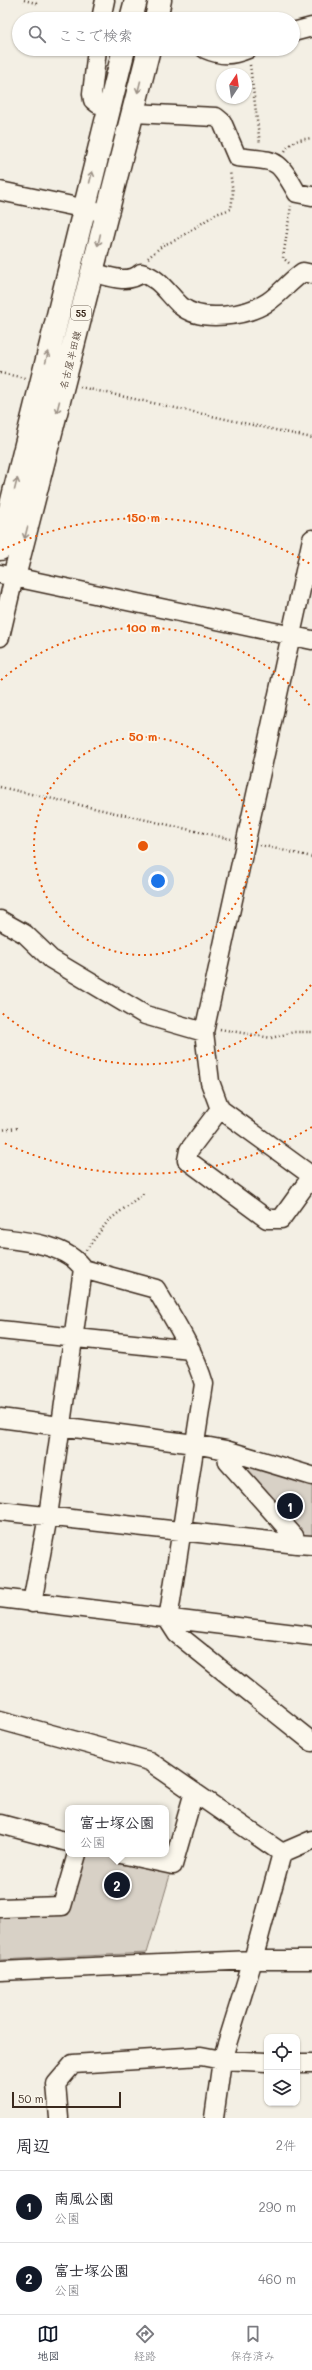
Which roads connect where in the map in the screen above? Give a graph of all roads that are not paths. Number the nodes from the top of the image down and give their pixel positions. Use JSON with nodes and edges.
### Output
{"nodes":[{"id":1,"x":105,"y":0,"type":"edge"},
{"id":2,"x":136,"y":0,"type":"edge"},
{"id":3,"x":160,"y":0,"type":"edge"},
{"id":4,"x":102,"y":12,"type":"edge"},
{"id":5,"x":133,"y":12,"type":"edge"},
{"id":6,"x":157,"y":12,"type":"edge"},
{"id":7,"x":312,"y":27,"type":"edge"},
{"id":8,"x":300,"y":30,"type":"edge"},
{"id":9,"x":96,"y":56,"type":"edge"},
{"id":10,"x":122,"y":56,"type":"edge"},
{"id":11,"x":147,"y":56,"type":"edge"},
{"id":12,"x":109,"y":106,"type":"junction"},
{"id":13,"x":133,"y":113,"type":"junction"},
{"id":14,"x":0,"y":191,"type":"edge"},
{"id":15,"x":304,"y":193,"type":"edge"},
{"id":16,"x":83,"y":207,"type":"junction"},
{"id":17,"x":106,"y":213,"type":"junction"},
{"id":18,"x":92,"y":272,"type":"junction"},
{"id":19,"x":306,"y":274,"type":"edge"},
{"id":20,"x":312,"y":540,"type":"edge"},
{"id":21,"x":0,"y":549,"type":"edge"},
{"id":22,"x":7,"y":576,"type":"edge"},
{"id":23,"x":291,"y":636,"type":"junction"},
{"id":24,"x":0,"y":637,"type":"edge"},
{"id":25,"x":312,"y":640,"type":"edge"},
{"id":26,"x":0,"y":920,"type":"edge"},
{"id":27,"x":204,"y":1032,"type":"junction"},
{"id":28,"x":220,"y":1109,"type":"junction"},
{"id":29,"x":312,"y":1176,"type":"edge"},
{"id":30,"x":0,"y":1238,"type":"edge"},
{"id":31,"x":81,"y":1265,"type":"junction"},
{"id":32,"x":0,"y":1330,"type":"edge"},
{"id":33,"x":73,"y":1338,"type":"junction"},
{"id":34,"x":191,"y":1350,"type":"junction"},
{"id":35,"x":0,"y":1418,"type":"edge"},
{"id":36,"x":60,"y":1425,"type":"junction"},
{"id":37,"x":194,"y":1444,"type":"junction"},
{"id":38,"x":226,"y":1450,"type":"junction"},
{"id":39,"x":312,"y":1476,"type":"edge"},
{"id":40,"x":0,"y":1511,"type":"edge"},
{"id":41,"x":48,"y":1516,"type":"junction"},
{"id":42,"x":180,"y":1532,"type":"junction"},
{"id":43,"x":304,"y":1544,"type":"edge"},
{"id":44,"x":0,"y":1598,"type":"edge"},
{"id":45,"x":32,"y":1603,"type":"junction"},
{"id":46,"x":168,"y":1620,"type":"junction"},
{"id":47,"x":312,"y":1636,"type":"edge"},
{"id":48,"x":0,"y":1720,"type":"edge"},
{"id":49,"x":312,"y":1742,"type":"edge"},
{"id":50,"x":194,"y":1792,"type":"junction"},
{"id":51,"x":0,"y":1824,"type":"edge"},
{"id":52,"x":312,"y":1840,"type":"edge"},
{"id":53,"x":65,"y":1841,"type":"edge"},
{"id":54,"x":282,"y":1853,"type":"junction"},
{"id":55,"x":76,"y":1857,"type":"edge"},
{"id":56,"x":135,"y":1857,"type":"edge"},
{"id":57,"x":0,"y":1908,"type":"edge"},
{"id":58,"x":253,"y":1960,"type":"junction"},
{"id":59,"x":312,"y":1960,"type":"edge"},
{"id":60,"x":0,"y":1971,"type":"edge"},
{"id":61,"x":222,"y":2060,"type":"junction"},
{"id":62,"x":264,"y":2062,"type":"edge"},
{"id":63,"x":300,"y":2062,"type":"edge"},
{"id":64,"x":312,"y":2063,"type":"edge"},
{"id":65,"x":59,"y":2118,"type":"edge"},
{"id":66,"x":214,"y":2118,"type":"edge"}],
"edges":[{"from":1,"to":4,"type":"street"},
{"from":2,"to":5,"type":"main road"},
{"from":3,"to":6,"type":"main road"},
{"from":7,"to":8,"type":"street"},
{"from":9,"to":12,"type":"street"},
{"from":10,"to":12,"type":"main road","number":"55"},
{"from":11,"to":13,"type":"main road","name":"名古屋半田線","number":"55","one_way":true},
{"from":16,"to":12,"type":"main road","number":"55","one_way":true},
{"from":13,"to":15,"type":"street"},
{"from":13,"to":17,"type":"main road","name":"名古屋半田線","number":"55"},
{"from":14,"to":16,"type":"street"},
{"from":16,"to":17,"type":"street"},
{"from":21,"to":16,"type":"main road","number":"55","one_way":true},
{"from":17,"to":18,"type":"main road","name":"名古屋半田線","number":"55","one_way":true},
{"from":18,"to":19,"type":"street"},
{"from":18,"to":22,"type":"main road","name":"名古屋半田線","number":"55","one_way":true},
{"from":20,"to":23,"type":"street"},
{"from":22,"to":23,"type":"street"},
{"from":22,"to":24,"type":"street"},
{"from":23,"to":25,"type":"street"},
{"from":23,"to":27,"type":"street"},
{"from":26,"to":27,"type":"street"},
{"from":27,"to":28,"type":"street"},
{"from":28,"to":29,"type":"street"},
{"from":28,"to":29,"type":"street"},
{"from":30,"to":31,"type":"street"},
{"from":31,"to":33,"type":"street"},
{"from":31,"to":34,"type":"street"},
{"from":32,"to":33,"type":"street"},
{"from":33,"to":34,"type":"street"},
{"from":33,"to":36,"type":"street"},
{"from":34,"to":37,"type":"street"},
{"from":35,"to":36,"type":"street"},
{"from":36,"to":37,"type":"street"},
{"from":36,"to":41,"type":"street"},
{"from":37,"to":38,"type":"street"},
{"from":37,"to":42,"type":"street"},
{"from":38,"to":39,"type":"street"},
{"from":38,"to":43,"type":"street"},
{"from":40,"to":41,"type":"street"},
{"from":41,"to":42,"type":"street"},
{"from":41,"to":45,"type":"street"},
{"from":42,"to":43,"type":"street"},
{"from":42,"to":46,"type":"street"},
{"from":44,"to":45,"type":"street"},
{"from":45,"to":46,"type":"street"},
{"from":46,"to":47,"type":"street"},
{"from":46,"to":49,"type":"street"},
{"from":48,"to":50,"type":"street"},
{"from":50,"to":54,"type":"street"},
{"from":50,"to":56,"type":"street"},
{"from":51,"to":53,"type":"street"},
{"from":52,"to":54,"type":"street"},
{"from":54,"to":58,"type":"street"},
{"from":55,"to":57,"type":"street"},
{"from":58,"to":59,"type":"street"},
{"from":58,"to":60,"type":"street"},
{"from":58,"to":61,"type":"street"},
{"from":61,"to":62,"type":"street"},
{"from":61,"to":65,"type":"street"},
{"from":61,"to":66,"type":"street"},
{"from":63,"to":64,"type":"street"}]}
